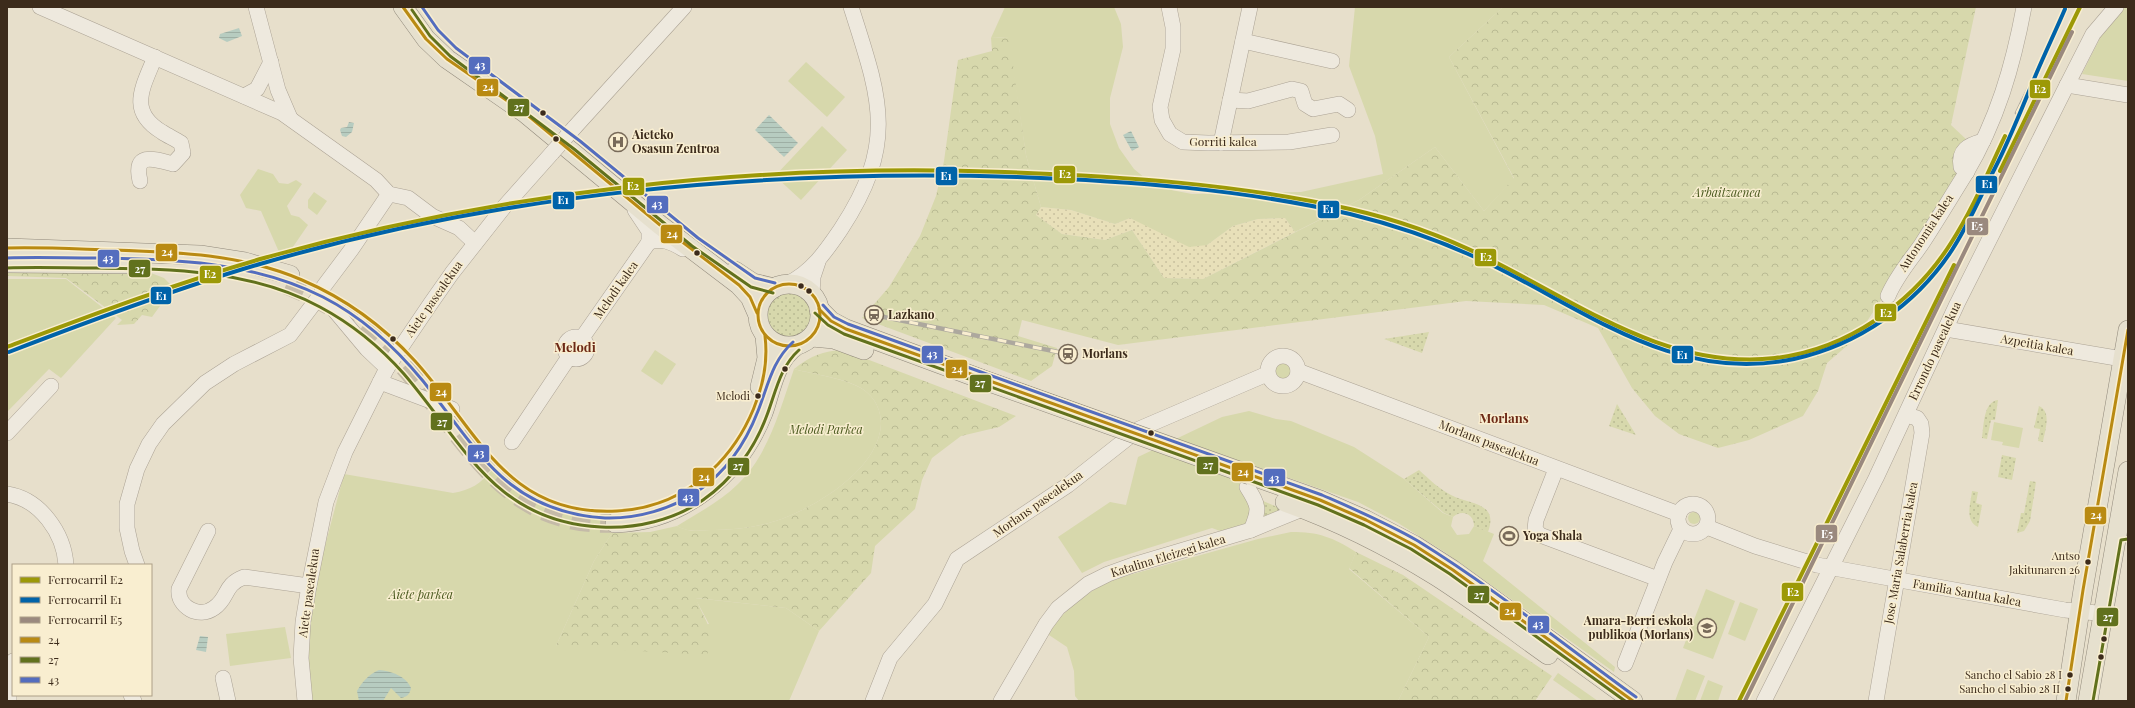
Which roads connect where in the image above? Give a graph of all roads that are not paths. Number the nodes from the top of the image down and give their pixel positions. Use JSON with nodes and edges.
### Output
{"nodes":[{"id":1,"x":40,"y":7,"type":"edge"},
{"id":2,"x":256,"y":7,"type":"edge"},
{"id":3,"x":403,"y":7,"type":"edge"},
{"id":4,"x":416,"y":7,"type":"edge"},
{"id":5,"x":684,"y":7,"type":"edge"},
{"id":6,"x":851,"y":7,"type":"edge"},
{"id":7,"x":1169,"y":7,"type":"edge"},
{"id":8,"x":1250,"y":7,"type":"edge"},
{"id":9,"x":2024,"y":7,"type":"edge"},
{"id":10,"x":2116,"y":7,"type":"edge"},
{"id":11,"x":1243,"y":41,"type":"junction"},
{"id":12,"x":155,"y":57,"type":"junction"},
{"id":13,"x":1332,"y":61,"type":"dead end"},
{"id":14,"x":271,"y":62,"type":"junction"},
{"id":15,"x":2067,"y":85,"type":"junction"},
{"id":16,"x":2128,"y":95,"type":"edge"},
{"id":17,"x":244,"y":96,"type":"junction"},
{"id":18,"x":1230,"y":100,"type":"junction"},
{"id":19,"x":1348,"y":110,"type":"dead end"},
{"id":20,"x":290,"y":118,"type":"junction"},
{"id":21,"x":1327,"y":130,"type":"dead end"},
{"id":22,"x":1221,"y":143,"type":"junction"},
{"id":23,"x":140,"y":181,"type":"dead end"},
{"id":24,"x":622,"y":193,"type":"junction"},
{"id":25,"x":389,"y":194,"type":"junction"},
{"id":26,"x":650,"y":242,"type":"junction"},
{"id":27,"x":475,"y":243,"type":"junction"},
{"id":28,"x":7,"y":248,"type":"edge"},
{"id":29,"x":818,"y":261,"type":"junction"},
{"id":30,"x":7,"y":263,"type":"edge"},
{"id":31,"x":716,"y":268,"type":"junction"},
{"id":32,"x":780,"y":286,"type":"junction"},
{"id":33,"x":321,"y":294,"type":"junction"},
{"id":34,"x":1888,"y":296,"type":"dead end"},
{"id":35,"x":816,"y":302,"type":"junction"},
{"id":36,"x":757,"y":313,"type":"junction"},
{"id":37,"x":1946,"y":329,"type":"junction"},
{"id":38,"x":2128,"y":330,"type":"edge"},
{"id":39,"x":765,"y":336,"type":"junction"},
{"id":40,"x":804,"y":342,"type":"junction"},
{"id":41,"x":2126,"y":359,"type":"edge"},
{"id":42,"x":387,"y":368,"type":"junction"},
{"id":43,"x":1298,"y":371,"type":"junction"},
{"id":44,"x":1267,"y":374,"type":"junction"},
{"id":45,"x":380,"y":382,"type":"junction"},
{"id":46,"x":980,"y":385,"type":"junction"},
{"id":47,"x":51,"y":386,"type":"dead end"},
{"id":48,"x":452,"y":409,"type":"dead end"},
{"id":49,"x":1906,"y":415,"type":"junction"},
{"id":50,"x":7,"y":433,"type":"edge"},
{"id":51,"x":512,"y":442,"type":"dead end"},
{"id":52,"x":1556,"y":469,"type":"junction"},
{"id":53,"x":2128,"y":471,"type":"edge"},
{"id":54,"x":1248,"y":481,"type":"junction"},
{"id":55,"x":7,"y":494,"type":"edge"},
{"id":56,"x":1302,"y":508,"type":"junction"},
{"id":57,"x":1366,"y":520,"type":"junction"},
{"id":58,"x":1334,"y":521,"type":"junction"},
{"id":59,"x":1680,"y":522,"type":"junction"},
{"id":60,"x":1707,"y":527,"type":"junction"},
{"id":61,"x":1251,"y":530,"type":"junction"},
{"id":62,"x":208,"y":531,"type":"dead end"},
{"id":63,"x":2122,"y":535,"type":"edge"},
{"id":64,"x":66,"y":564,"type":"edge"},
{"id":65,"x":137,"y":564,"type":"edge"},
{"id":66,"x":1831,"y":568,"type":"junction"},
{"id":67,"x":1658,"y":579,"type":"junction"},
{"id":68,"x":1896,"y":580,"type":"junction"},
{"id":69,"x":309,"y":586,"type":"junction"},
{"id":70,"x":2104,"y":611,"type":"junction"},
{"id":71,"x":2080,"y":612,"type":"junction"},
{"id":72,"x":1625,"y":664,"type":"dead end"},
{"id":73,"x":12,"y":665,"type":"edge"},
{"id":74,"x":223,"y":678,"type":"dead end"},
{"id":75,"x":9,"y":701,"type":"edge"},
{"id":76,"x":228,"y":701,"type":"edge"},
{"id":77,"x":305,"y":701,"type":"edge"},
{"id":78,"x":873,"y":701,"type":"edge"},
{"id":79,"x":1001,"y":701,"type":"edge"},
{"id":80,"x":1613,"y":701,"type":"edge"},
{"id":81,"x":1633,"y":701,"type":"edge"},
{"id":82,"x":1764,"y":701,"type":"edge"},
{"id":83,"x":1876,"y":701,"type":"edge"},
{"id":84,"x":2066,"y":701,"type":"edge"},
{"id":85,"x":2088,"y":701,"type":"edge"}],
"edges":[{"from":1,"to":12,"type":"street"},
{"from":2,"to":14,"type":"street"},
{"from":3,"to":24,"type":"main road"},
{"from":4,"to":32,"type":"main road"},
{"from":5,"to":27,"type":"street","name":"Aiete pasealekua","bridge":true},
{"from":6,"to":29,"type":"street"},
{"from":7,"to":22,"type":"street","name":"Gorriti kalea"},
{"from":8,"to":11,"type":"street"},
{"from":9,"to":34,"type":"street","name":"Autonomia kalea"},
{"from":10,"to":15,"type":"street","name":"Errondo pasealekua"},
{"from":11,"to":13,"type":"street"},
{"from":11,"to":18,"type":"street"},
{"from":12,"to":17,"type":"street"},
{"from":12,"to":23,"type":"street"},
{"from":14,"to":17,"type":"street"},
{"from":14,"to":20,"type":"street"},
{"from":15,"to":16,"type":"street"},
{"from":15,"to":37,"type":"street","name":"Errondo pasealekua"},
{"from":17,"to":20,"type":"street"},
{"from":18,"to":19,"type":"street"},
{"from":18,"to":22,"type":"street"},
{"from":20,"to":25,"type":"street"},
{"from":21,"to":22,"type":"street","name":"Gorriti kalea"},
{"from":24,"to":26,"type":"street"},
{"from":24,"to":31,"type":"main road"},
{"from":25,"to":27,"type":"street"},
{"from":25,"to":33,"type":"street"},
{"from":26,"to":31,"type":"street"},
{"from":26,"to":51,"type":"street","name":"Melodi kalea"},
{"from":27,"to":42,"type":"street","name":"Aiete pasealekua"},
{"from":28,"to":30,"type":"main road"},
{"from":29,"to":32,"type":"street"},
{"from":29,"to":35,"type":"street"},
{"from":31,"to":36,"type":"main road"},
{"from":32,"to":35,"type":"main road"},
{"from":32,"to":36,"type":"main road"},
{"from":33,"to":42,"type":"street"},
{"from":33,"to":65,"type":"street"},
{"from":35,"to":40,"type":"main road"},
{"from":35,"to":46,"type":"main road"},
{"from":36,"to":39,"type":"main road"},
{"from":37,"to":41,"type":"street","name":"Azpeitia kalea"},
{"from":37,"to":49,"type":"street","name":"Errondo pasealekua"},
{"from":38,"to":41,"type":"main road"},
{"from":39,"to":40,"type":"main road"},
{"from":39,"to":40,"type":"main road"},
{"from":40,"to":46,"type":"main road"},
{"from":41,"to":71,"type":"main road"},
{"from":42,"to":45,"type":"street","name":"Aiete pasealekua"},
{"from":43,"to":44,"type":"street"},
{"from":43,"to":44,"type":"street"},
{"from":43,"to":52,"type":"street","name":"Morlans pasealekua"},
{"from":44,"to":78,"type":"street","name":"Morlans pasealekua"},
{"from":45,"to":48,"type":"street"},
{"from":45,"to":69,"type":"street","name":"Aiete pasealekua"},
{"from":46,"to":54,"type":"main road","bridge":true},
{"from":47,"to":50,"type":"street"},
{"from":49,"to":66,"type":"street","name":"Errondo pasealekua"},
{"from":49,"to":68,"type":"street","name":"Jose Maria Salaberria kalea"},
{"from":52,"to":59,"type":"street","name":"Morlans pasealekua"},
{"from":52,"to":67,"type":"street"},
{"from":53,"to":63,"type":"main road"},
{"from":54,"to":56,"type":"main road"},
{"from":54,"to":57,"type":"main road"},
{"from":54,"to":61,"type":"street"},
{"from":55,"to":64,"type":"street"},
{"from":56,"to":57,"type":"street","name":"Katalina Eleizegi kalea"},
{"from":56,"to":58,"type":"main road"},
{"from":56,"to":61,"type":"street","name":"Katalina Eleizegi kalea"},
{"from":57,"to":81,"type":"main road"},
{"from":58,"to":61,"type":"street"},
{"from":58,"to":80,"type":"main road"},
{"from":59,"to":60,"type":"street"},
{"from":59,"to":60,"type":"street"},
{"from":59,"to":67,"type":"street"},
{"from":60,"to":66,"type":"street"},
{"from":61,"to":79,"type":"street","name":"Katalina Eleizegi kalea"},
{"from":62,"to":69,"type":"street"},
{"from":63,"to":70,"type":"main road"},
{"from":66,"to":68,"type":"street","name":"Familia Santua kalea"},
{"from":66,"to":82,"type":"street","name":"Errondo pasealekua"},
{"from":67,"to":72,"type":"street"},
{"from":68,"to":71,"type":"street","name":"Familia Santua kalea"},
{"from":68,"to":83,"type":"street","name":"Jose Maria Salaberria kalea"},
{"from":69,"to":77,"type":"street","name":"Aiete pasealekua"},
{"from":70,"to":71,"type":"street","name":"Familia Santua kalea"},
{"from":70,"to":85,"type":"main road"},
{"from":71,"to":84,"type":"main road"},
{"from":73,"to":75,"type":"street"},
{"from":74,"to":76,"type":"street"}]}
